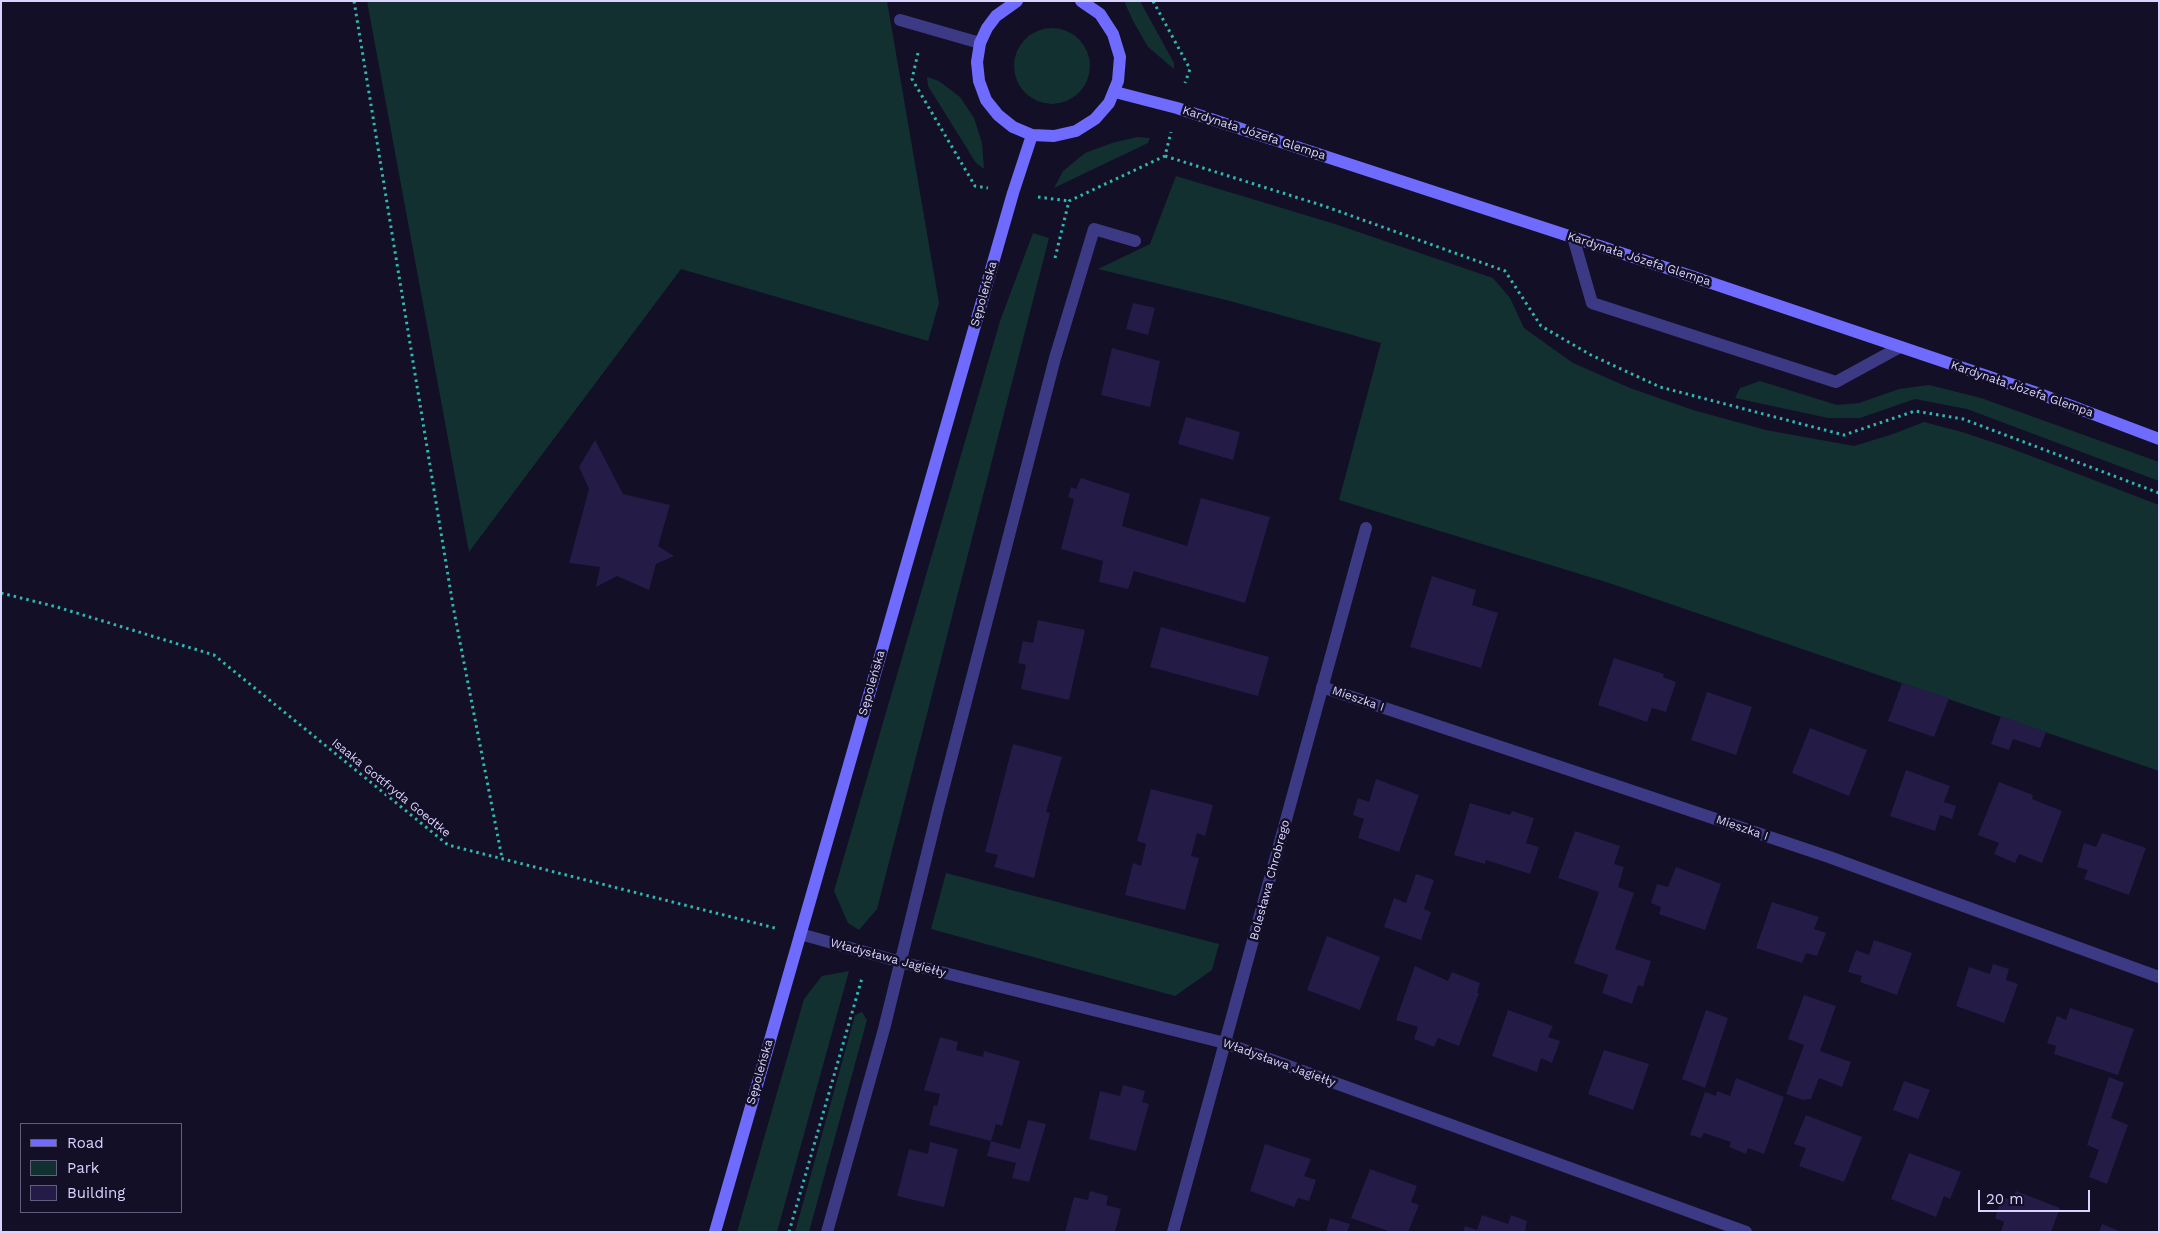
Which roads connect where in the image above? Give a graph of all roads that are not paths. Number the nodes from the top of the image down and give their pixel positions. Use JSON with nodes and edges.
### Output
{"nodes":[{"id":1,"x":1017,"y":1,"type":"edge"},
{"id":2,"x":1081,"y":1,"type":"edge"},
{"id":3,"x":900,"y":20,"type":"dead end"},
{"id":4,"x":980,"y":42,"type":"junction"},
{"id":5,"x":1114,"y":92,"type":"junction"},
{"id":6,"x":1032,"y":135,"type":"junction"},
{"id":7,"x":1573,"y":237,"type":"junction"},
{"id":8,"x":1135,"y":241,"type":"dead end"},
{"id":9,"x":1900,"y":347,"type":"junction"},
{"id":10,"x":2159,"y":439,"type":"edge"},
{"id":11,"x":1366,"y":528,"type":"dead end"},
{"id":12,"x":1322,"y":687,"type":"junction"},
{"id":13,"x":800,"y":934,"type":"junction"},
{"id":14,"x":901,"y":962,"type":"junction"},
{"id":15,"x":2159,"y":977,"type":"edge"},
{"id":16,"x":1225,"y":1043,"type":"junction"},
{"id":17,"x":715,"y":1232,"type":"edge"},
{"id":18,"x":827,"y":1232,"type":"edge"},
{"id":19,"x":1173,"y":1232,"type":"edge"},
{"id":20,"x":1746,"y":1232,"type":"edge"}],
"edges":[{"from":1,"to":4,"type":"main road"},
{"from":2,"to":5,"type":"main road"},
{"from":3,"to":4,"type":"street"},
{"from":4,"to":6,"type":"main road"},
{"from":5,"to":6,"type":"main road"},
{"from":5,"to":7,"type":"main road","name":"Kardynała Józefa Glempa"},
{"from":6,"to":13,"type":"main road","name":"Sępoleńska"},
{"from":7,"to":9,"type":"main road","name":"Kardynała Józefa Glempa"},
{"from":7,"to":9,"type":"street"},
{"from":8,"to":14,"type":"street"},
{"from":9,"to":10,"type":"main road","name":"Kardynała Józefa Glempa"},
{"from":11,"to":12,"type":"street","name":"Bolesława Chrobrego"},
{"from":12,"to":15,"type":"street","name":"Mieszka I"},
{"from":12,"to":16,"type":"street","name":"Bolesława Chrobrego"},
{"from":13,"to":14,"type":"street","name":"Władysława Jagiełły"},
{"from":13,"to":17,"type":"main road","name":"Sępoleńska"},
{"from":14,"to":16,"type":"street","name":"Władysława Jagiełły"},
{"from":14,"to":18,"type":"street"},
{"from":16,"to":19,"type":"street","name":"Bolesława Chrobrego"},
{"from":16,"to":20,"type":"street","name":"Władysława Jagiełły"}]}
